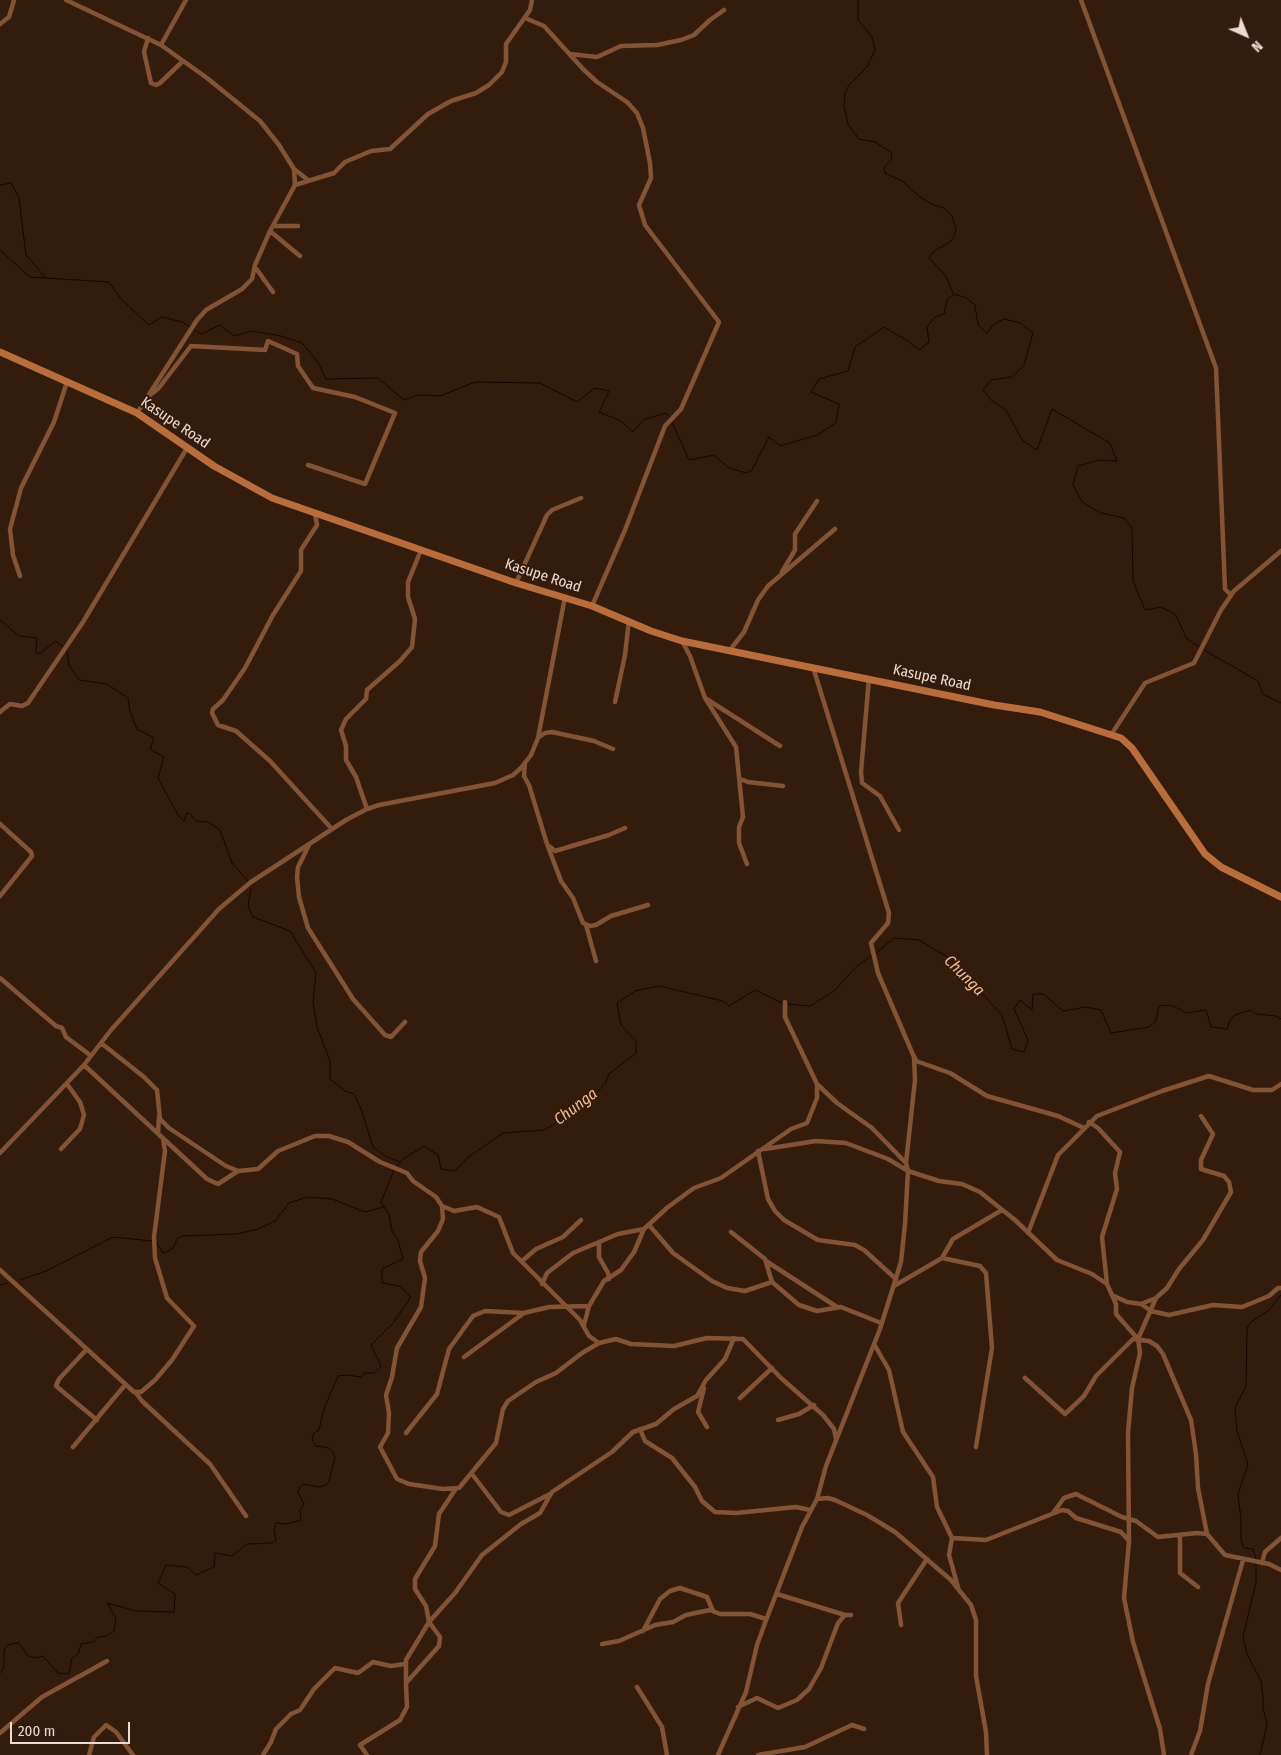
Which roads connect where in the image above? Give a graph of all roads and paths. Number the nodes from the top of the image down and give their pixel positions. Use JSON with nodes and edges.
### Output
{"nodes":[{"id":1,"x":14,"y":0,"type":"edge"},
{"id":2,"x":66,"y":0,"type":"edge"},
{"id":3,"x":186,"y":0,"type":"edge"},
{"id":4,"x":532,"y":0,"type":"edge"},
{"id":5,"x":1081,"y":0,"type":"edge"},
{"id":6,"x":724,"y":10,"type":"dead end"},
{"id":7,"x":525,"y":18,"type":"junction"},
{"id":8,"x":0,"y":24,"type":"edge"},
{"id":9,"x":148,"y":38,"type":"junction"},
{"id":10,"x":161,"y":45,"type":"junction"},
{"id":11,"x":569,"y":53,"type":"junction"},
{"id":12,"x":183,"y":61,"type":"junction"},
{"id":13,"x":294,"y":169,"type":"junction"},
{"id":14,"x":308,"y":180,"type":"junction"},
{"id":15,"x":295,"y":185,"type":"junction"},
{"id":16,"x":273,"y":226,"type":"junction"},
{"id":17,"x":298,"y":226,"type":"dead end"},
{"id":18,"x":270,"y":231,"type":"junction"},
{"id":19,"x":300,"y":256,"type":"dead end"},
{"id":20,"x":255,"y":267,"type":"junction"},
{"id":21,"x":273,"y":292,"type":"dead end"},
{"id":22,"x":0,"y":352,"type":"edge"},
{"id":23,"x":66,"y":382,"type":"junction"},
{"id":24,"x":148,"y":396,"type":"junction"},
{"id":25,"x":137,"y":413,"type":"junction"},
{"id":26,"x":187,"y":448,"type":"junction"},
{"id":27,"x":308,"y":465,"type":"dead end"},
{"id":28,"x":581,"y":498,"type":"dead end"},
{"id":29,"x":817,"y":501,"type":"dead end"},
{"id":30,"x":315,"y":514,"type":"junction"},
{"id":31,"x":835,"y":529,"type":"dead end"},
{"id":32,"x":421,"y":550,"type":"junction"},
{"id":33,"x":1281,"y":551,"type":"edge"},
{"id":34,"x":20,"y":576,"type":"dead end"},
{"id":35,"x":778,"y":577,"type":"junction"},
{"id":36,"x":516,"y":583,"type":"junction"},
{"id":37,"x":1231,"y":595,"type":"junction"},
{"id":38,"x":566,"y":597,"type":"junction"},
{"id":39,"x":592,"y":606,"type":"junction"},
{"id":40,"x":629,"y":620,"type":"junction"},
{"id":41,"x":682,"y":641,"type":"junction"},
{"id":42,"x":730,"y":650,"type":"junction"},
{"id":43,"x":813,"y":667,"type":"junction"},
{"id":44,"x":869,"y":678,"type":"junction"},
{"id":45,"x":705,"y":698,"type":"junction"},
{"id":46,"x":615,"y":702,"type":"dead end"},
{"id":47,"x":0,"y":712,"type":"edge"},
{"id":48,"x":1111,"y":735,"type":"junction"},
{"id":49,"x":538,"y":738,"type":"junction"},
{"id":50,"x":780,"y":746,"type":"dead end"},
{"id":51,"x":614,"y":748,"type":"dead end"},
{"id":52,"x":524,"y":763,"type":"junction"},
{"id":53,"x":740,"y":778,"type":"junction"},
{"id":54,"x":783,"y":786,"type":"dead end"},
{"id":55,"x":367,"y":809,"type":"junction"},
{"id":56,"x":0,"y":824,"type":"edge"},
{"id":57,"x":625,"y":828,"type":"dead end"},
{"id":58,"x":332,"y":829,"type":"junction"},
{"id":59,"x":899,"y":830,"type":"dead end"},
{"id":60,"x":311,"y":842,"type":"junction"},
{"id":61,"x":548,"y":845,"type":"junction"},
{"id":62,"x":748,"y":864,"type":"dead end"},
{"id":63,"x":0,"y":896,"type":"edge"},
{"id":64,"x":1281,"y":897,"type":"edge"},
{"id":65,"x":648,"y":905,"type":"dead end"},
{"id":66,"x":586,"y":925,"type":"junction"},
{"id":67,"x":596,"y":961,"type":"dead end"},
{"id":68,"x":0,"y":978,"type":"edge"},
{"id":69,"x":785,"y":1004,"type":"dead end"},
{"id":70,"x":405,"y":1022,"type":"dead end"},
{"id":71,"x":101,"y":1044,"type":"junction"},
{"id":72,"x":90,"y":1055,"type":"junction"},
{"id":73,"x":914,"y":1056,"type":"junction"},
{"id":74,"x":84,"y":1065,"type":"junction"},
{"id":75,"x":67,"y":1084,"type":"junction"},
{"id":76,"x":817,"y":1084,"type":"junction"},
{"id":77,"x":1281,"y":1084,"type":"edge"},
{"id":78,"x":1201,"y":1116,"type":"dead end"},
{"id":79,"x":159,"y":1117,"type":"junction"},
{"id":80,"x":1089,"y":1122,"type":"junction"},
{"id":81,"x":1084,"y":1128,"type":"junction"},
{"id":82,"x":158,"y":1133,"type":"junction"},
{"id":83,"x":163,"y":1139,"type":"junction"},
{"id":84,"x":61,"y":1149,"type":"dead end"},
{"id":85,"x":764,"y":1149,"type":"junction"},
{"id":86,"x":1,"y":1150,"type":"edge"},
{"id":87,"x":758,"y":1151,"type":"junction"},
{"id":88,"x":906,"y":1163,"type":"junction"},
{"id":89,"x":908,"y":1171,"type":"junction"},
{"id":90,"x":238,"y":1172,"type":"junction"},
{"id":91,"x":442,"y":1206,"type":"junction"},
{"id":92,"x":1002,"y":1210,"type":"junction"},
{"id":93,"x":581,"y":1220,"type":"dead end"},
{"id":94,"x":649,"y":1225,"type":"junction"},
{"id":95,"x":644,"y":1229,"type":"junction"},
{"id":96,"x":731,"y":1232,"type":"dead end"},
{"id":97,"x":1028,"y":1233,"type":"junction"},
{"id":98,"x":599,"y":1243,"type":"junction"},
{"id":99,"x":942,"y":1258,"type":"junction"},
{"id":100,"x":522,"y":1261,"type":"junction"},
{"id":101,"x":766,"y":1261,"type":"junction"},
{"id":102,"x":0,"y":1270,"type":"edge"},
{"id":103,"x":609,"y":1279,"type":"junction"},
{"id":104,"x":896,"y":1279,"type":"junction"},
{"id":105,"x":772,"y":1282,"type":"junction"},
{"id":106,"x":542,"y":1284,"type":"junction"},
{"id":107,"x":1107,"y":1284,"type":"junction"},
{"id":108,"x":894,"y":1286,"type":"junction"},
{"id":109,"x":1281,"y":1288,"type":"edge"},
{"id":110,"x":1113,"y":1295,"type":"junction"},
{"id":111,"x":1156,"y":1298,"type":"junction"},
{"id":112,"x":1142,"y":1304,"type":"junction"},
{"id":113,"x":563,"y":1306,"type":"junction"},
{"id":114,"x":589,"y":1306,"type":"junction"},
{"id":115,"x":838,"y":1307,"type":"junction"},
{"id":116,"x":1151,"y":1311,"type":"junction"},
{"id":117,"x":524,"y":1313,"type":"junction"},
{"id":118,"x":882,"y":1323,"type":"junction"},
{"id":119,"x":584,"y":1327,"type":"junction"},
{"id":120,"x":734,"y":1338,"type":"junction"},
{"id":121,"x":1138,"y":1339,"type":"junction"},
{"id":122,"x":599,"y":1344,"type":"junction"},
{"id":123,"x":874,"y":1344,"type":"junction"},
{"id":124,"x":86,"y":1350,"type":"junction"},
{"id":125,"x":464,"y":1357,"type":"dead end"},
{"id":126,"x":772,"y":1368,"type":"junction"},
{"id":127,"x":1025,"y":1378,"type":"dead end"},
{"id":128,"x":706,"y":1380,"type":"junction"},
{"id":129,"x":125,"y":1385,"type":"junction"},
{"id":130,"x":136,"y":1393,"type":"junction"},
{"id":131,"x":740,"y":1398,"type":"dead end"},
{"id":132,"x":814,"y":1405,"type":"junction"},
{"id":133,"x":96,"y":1420,"type":"junction"},
{"id":134,"x":778,"y":1420,"type":"dead end"},
{"id":135,"x":707,"y":1427,"type":"dead end"},
{"id":136,"x":640,"y":1429,"type":"junction"},
{"id":137,"x":406,"y":1433,"type":"dead end"},
{"id":138,"x":836,"y":1440,"type":"junction"},
{"id":139,"x":73,"y":1447,"type":"dead end"},
{"id":140,"x":976,"y":1447,"type":"dead end"},
{"id":141,"x":472,"y":1474,"type":"junction"},
{"id":142,"x":455,"y":1490,"type":"junction"},
{"id":143,"x":551,"y":1493,"type":"junction"},
{"id":144,"x":817,"y":1499,"type":"junction"},
{"id":145,"x":810,"y":1510,"type":"junction"},
{"id":146,"x":1054,"y":1513,"type":"junction"},
{"id":147,"x":246,"y":1516,"type":"dead end"},
{"id":148,"x":1127,"y":1518,"type":"junction"},
{"id":149,"x":1207,"y":1534,"type":"junction"},
{"id":150,"x":1180,"y":1535,"type":"junction"},
{"id":151,"x":952,"y":1538,"type":"junction"},
{"id":152,"x":1281,"y":1538,"type":"edge"},
{"id":153,"x":1129,"y":1540,"type":"junction"},
{"id":154,"x":927,"y":1559,"type":"junction"},
{"id":155,"x":1243,"y":1560,"type":"junction"},
{"id":156,"x":1262,"y":1563,"type":"junction"},
{"id":157,"x":1281,"y":1570,"type":"edge"},
{"id":158,"x":1198,"y":1587,"type":"dead end"},
{"id":159,"x":959,"y":1588,"type":"junction"},
{"id":160,"x":777,"y":1594,"type":"junction"},
{"id":161,"x":713,"y":1611,"type":"junction"},
{"id":162,"x":766,"y":1619,"type":"junction"},
{"id":163,"x":429,"y":1622,"type":"junction"},
{"id":164,"x":901,"y":1625,"type":"dead end"},
{"id":165,"x":643,"y":1631,"type":"junction"},
{"id":166,"x":602,"y":1644,"type":"dead end"},
{"id":167,"x":107,"y":1661,"type":"dead end"},
{"id":168,"x":405,"y":1664,"type":"junction"},
{"id":169,"x":406,"y":1683,"type":"junction"},
{"id":170,"x":637,"y":1687,"type":"dead end"},
{"id":171,"x":738,"y":1708,"type":"junction"},
{"id":172,"x":864,"y":1729,"type":"dead end"},
{"id":173,"x":0,"y":1733,"type":"edge"},
{"id":174,"x":89,"y":1755,"type":"edge"},
{"id":175,"x":132,"y":1755,"type":"edge"},
{"id":176,"x":263,"y":1755,"type":"edge"},
{"id":177,"x":367,"y":1755,"type":"edge"},
{"id":178,"x":667,"y":1755,"type":"edge"},
{"id":179,"x":718,"y":1755,"type":"edge"},
{"id":180,"x":758,"y":1755,"type":"edge"},
{"id":181,"x":987,"y":1755,"type":"edge"},
{"id":182,"x":1164,"y":1755,"type":"edge"},
{"id":183,"x":1191,"y":1755,"type":"edge"}],
"edges":[{"from":1,"to":8,"type":"street"},
{"from":2,"to":9,"type":"street"},
{"from":3,"to":10,"type":"street"},
{"from":4,"to":7,"type":"street"},
{"from":5,"to":37,"type":"street"},
{"from":6,"to":11,"type":"street"},
{"from":7,"to":11,"type":"street"},
{"from":7,"to":14,"type":"street"},
{"from":9,"to":10,"type":"street"},
{"from":9,"to":12,"type":"street"},
{"from":10,"to":12,"type":"street"},
{"from":11,"to":39,"type":"street"},
{"from":12,"to":13,"type":"street"},
{"from":13,"to":14,"type":"street"},
{"from":13,"to":15,"type":"street"},
{"from":14,"to":15,"type":"street"},
{"from":15,"to":16,"type":"street"},
{"from":16,"to":17,"type":"street"},
{"from":16,"to":18,"type":"street"},
{"from":18,"to":19,"type":"street"},
{"from":18,"to":20,"type":"street"},
{"from":20,"to":21,"type":"street"},
{"from":20,"to":24,"type":"street"},
{"from":22,"to":23,"type":"street","name":"Kasupe Road"},
{"from":23,"to":25,"type":"street","name":"Kasupe Road"},
{"from":23,"to":34,"type":"street"},
{"from":24,"to":25,"type":"street"},
{"from":24,"to":27,"type":"street"},
{"from":25,"to":26,"type":"street","name":"Kasupe Road"},
{"from":26,"to":30,"type":"street","name":"Kasupe Road"},
{"from":26,"to":47,"type":"street"},
{"from":28,"to":36,"type":"street"},
{"from":29,"to":35,"type":"street"},
{"from":30,"to":32,"type":"street","name":"Kasupe Road"},
{"from":30,"to":58,"type":"street"},
{"from":31,"to":35,"type":"street"},
{"from":32,"to":36,"type":"street","name":"Kasupe Road"},
{"from":32,"to":55,"type":"street"},
{"from":33,"to":37,"type":"street"},
{"from":35,"to":42,"type":"street"},
{"from":36,"to":38,"type":"street","name":"Kasupe Road"},
{"from":37,"to":48,"type":"street"},
{"from":38,"to":39,"type":"street","name":"Kasupe Road"},
{"from":38,"to":49,"type":"street"},
{"from":39,"to":40,"type":"street","name":"Kasupe Road"},
{"from":40,"to":41,"type":"street","name":"Kasupe Road"},
{"from":40,"to":46,"type":"street"},
{"from":41,"to":42,"type":"street","name":"Kasupe Road"},
{"from":41,"to":45,"type":"street"},
{"from":42,"to":43,"type":"street","name":"Kasupe Road"},
{"from":43,"to":44,"type":"street","name":"Kasupe Road"},
{"from":43,"to":73,"type":"street"},
{"from":44,"to":48,"type":"street","name":"Kasupe Road"},
{"from":44,"to":59,"type":"street"},
{"from":45,"to":50,"type":"street"},
{"from":45,"to":53,"type":"street"},
{"from":48,"to":64,"type":"street","name":"Kasupe Road"},
{"from":49,"to":51,"type":"street"},
{"from":49,"to":52,"type":"street"},
{"from":52,"to":55,"type":"street"},
{"from":52,"to":61,"type":"street"},
{"from":53,"to":54,"type":"street"},
{"from":53,"to":62,"type":"street"},
{"from":55,"to":58,"type":"street"},
{"from":56,"to":63,"type":"street"},
{"from":57,"to":61,"type":"street"},
{"from":58,"to":60,"type":"street"},
{"from":60,"to":70,"type":"street"},
{"from":60,"to":71,"type":"street"},
{"from":61,"to":66,"type":"street"},
{"from":65,"to":66,"type":"street"},
{"from":66,"to":67,"type":"street"},
{"from":68,"to":72,"type":"street"},
{"from":69,"to":76,"type":"street"},
{"from":71,"to":72,"type":"street"},
{"from":71,"to":79,"type":"street"},
{"from":72,"to":74,"type":"street"},
{"from":73,"to":81,"type":"street"},
{"from":73,"to":88,"type":"street"},
{"from":74,"to":75,"type":"street"},
{"from":74,"to":82,"type":"street"},
{"from":75,"to":84,"type":"street"},
{"from":75,"to":86,"type":"street"},
{"from":76,"to":85,"type":"street"},
{"from":76,"to":88,"type":"street"},
{"from":77,"to":80,"type":"street"},
{"from":78,"to":111,"type":"street"},
{"from":79,"to":82,"type":"street"},
{"from":79,"to":90,"type":"street"},
{"from":80,"to":81,"type":"street"},
{"from":80,"to":107,"type":"street"},
{"from":81,"to":97,"type":"street"},
{"from":82,"to":83,"type":"street"},
{"from":83,"to":90,"type":"street"},
{"from":83,"to":130,"type":"street"},
{"from":85,"to":87,"type":"street"},
{"from":85,"to":89,"type":"street"},
{"from":87,"to":94,"type":"street"},
{"from":87,"to":104,"type":"street"},
{"from":88,"to":89,"type":"street"},
{"from":89,"to":92,"type":"street"},
{"from":89,"to":104,"type":"street"},
{"from":90,"to":91,"type":"street"},
{"from":91,"to":100,"type":"street"},
{"from":91,"to":142,"type":"street"},
{"from":92,"to":97,"type":"street"},
{"from":92,"to":99,"type":"street"},
{"from":93,"to":100,"type":"street"},
{"from":94,"to":95,"type":"street"},
{"from":94,"to":105,"type":"street"},
{"from":95,"to":98,"type":"street"},
{"from":95,"to":103,"type":"street"},
{"from":96,"to":101,"type":"street"},
{"from":97,"to":107,"type":"street"},
{"from":98,"to":103,"type":"street"},
{"from":98,"to":106,"type":"street"},
{"from":99,"to":108,"type":"street"},
{"from":99,"to":140,"type":"street"},
{"from":100,"to":106,"type":"street"},
{"from":101,"to":105,"type":"street"},
{"from":101,"to":115,"type":"street"},
{"from":102,"to":124,"type":"street"},
{"from":103,"to":114,"type":"street"},
{"from":104,"to":108,"type":"street"},
{"from":105,"to":115,"type":"street"},
{"from":106,"to":113,"type":"street"},
{"from":107,"to":110,"type":"street"},
{"from":108,"to":118,"type":"street"},
{"from":109,"to":116,"type":"street"},
{"from":110,"to":112,"type":"street"},
{"from":110,"to":121,"type":"street"},
{"from":111,"to":112,"type":"street"},
{"from":111,"to":116,"type":"street"},
{"from":112,"to":116,"type":"street"},
{"from":113,"to":114,"type":"street"},
{"from":113,"to":117,"type":"street"},
{"from":113,"to":119,"type":"street"},
{"from":114,"to":119,"type":"street"},
{"from":115,"to":118,"type":"street"},
{"from":116,"to":121,"type":"street"},
{"from":117,"to":125,"type":"street"},
{"from":117,"to":137,"type":"street"},
{"from":118,"to":123,"type":"street"},
{"from":119,"to":122,"type":"street"},
{"from":120,"to":122,"type":"street"},
{"from":120,"to":126,"type":"street"},
{"from":120,"to":128,"type":"street"},
{"from":121,"to":127,"type":"street"},
{"from":121,"to":148,"type":"street"},
{"from":121,"to":149,"type":"street"},
{"from":122,"to":141,"type":"street"},
{"from":123,"to":138,"type":"street"},
{"from":123,"to":151,"type":"street"},
{"from":124,"to":129,"type":"street"},
{"from":124,"to":133,"type":"street"},
{"from":126,"to":131,"type":"street"},
{"from":126,"to":132,"type":"street"},
{"from":128,"to":135,"type":"street"},
{"from":128,"to":136,"type":"street"},
{"from":129,"to":130,"type":"street"},
{"from":129,"to":133,"type":"street"},
{"from":130,"to":147,"type":"street"},
{"from":132,"to":134,"type":"street"},
{"from":132,"to":138,"type":"street"},
{"from":133,"to":139,"type":"street"},
{"from":136,"to":143,"type":"street"},
{"from":136,"to":145,"type":"street"},
{"from":138,"to":144,"type":"street"},
{"from":141,"to":142,"type":"street"},
{"from":141,"to":143,"type":"street"},
{"from":142,"to":163,"type":"street"},
{"from":143,"to":163,"type":"street"},
{"from":144,"to":145,"type":"street"},
{"from":144,"to":154,"type":"street"},
{"from":145,"to":160,"type":"street"},
{"from":146,"to":148,"type":"street"},
{"from":146,"to":151,"type":"street"},
{"from":146,"to":153,"type":"street"},
{"from":148,"to":150,"type":"street"},
{"from":148,"to":153,"type":"street"},
{"from":149,"to":150,"type":"street"},
{"from":149,"to":155,"type":"street"},
{"from":150,"to":158,"type":"street"},
{"from":151,"to":159,"type":"street"},
{"from":152,"to":156,"type":"street"},
{"from":153,"to":182,"type":"street"},
{"from":154,"to":159,"type":"street"},
{"from":154,"to":164,"type":"street"},
{"from":155,"to":156,"type":"street"},
{"from":155,"to":183,"type":"street"},
{"from":156,"to":157,"type":"street"},
{"from":159,"to":181,"type":"street"},
{"from":160,"to":162,"type":"street"},
{"from":160,"to":171,"type":"street"},
{"from":161,"to":162,"type":"street"},
{"from":161,"to":165,"type":"street"},
{"from":161,"to":165,"type":"street"},
{"from":162,"to":171,"type":"street"},
{"from":163,"to":168,"type":"street"},
{"from":163,"to":169,"type":"street"},
{"from":165,"to":166,"type":"street"},
{"from":167,"to":173,"type":"street"},
{"from":168,"to":169,"type":"street"},
{"from":168,"to":176,"type":"street"},
{"from":169,"to":177,"type":"street"},
{"from":170,"to":178,"type":"street"},
{"from":171,"to":179,"type":"street"},
{"from":172,"to":180,"type":"street"},
{"from":174,"to":175,"type":"street"}]}
